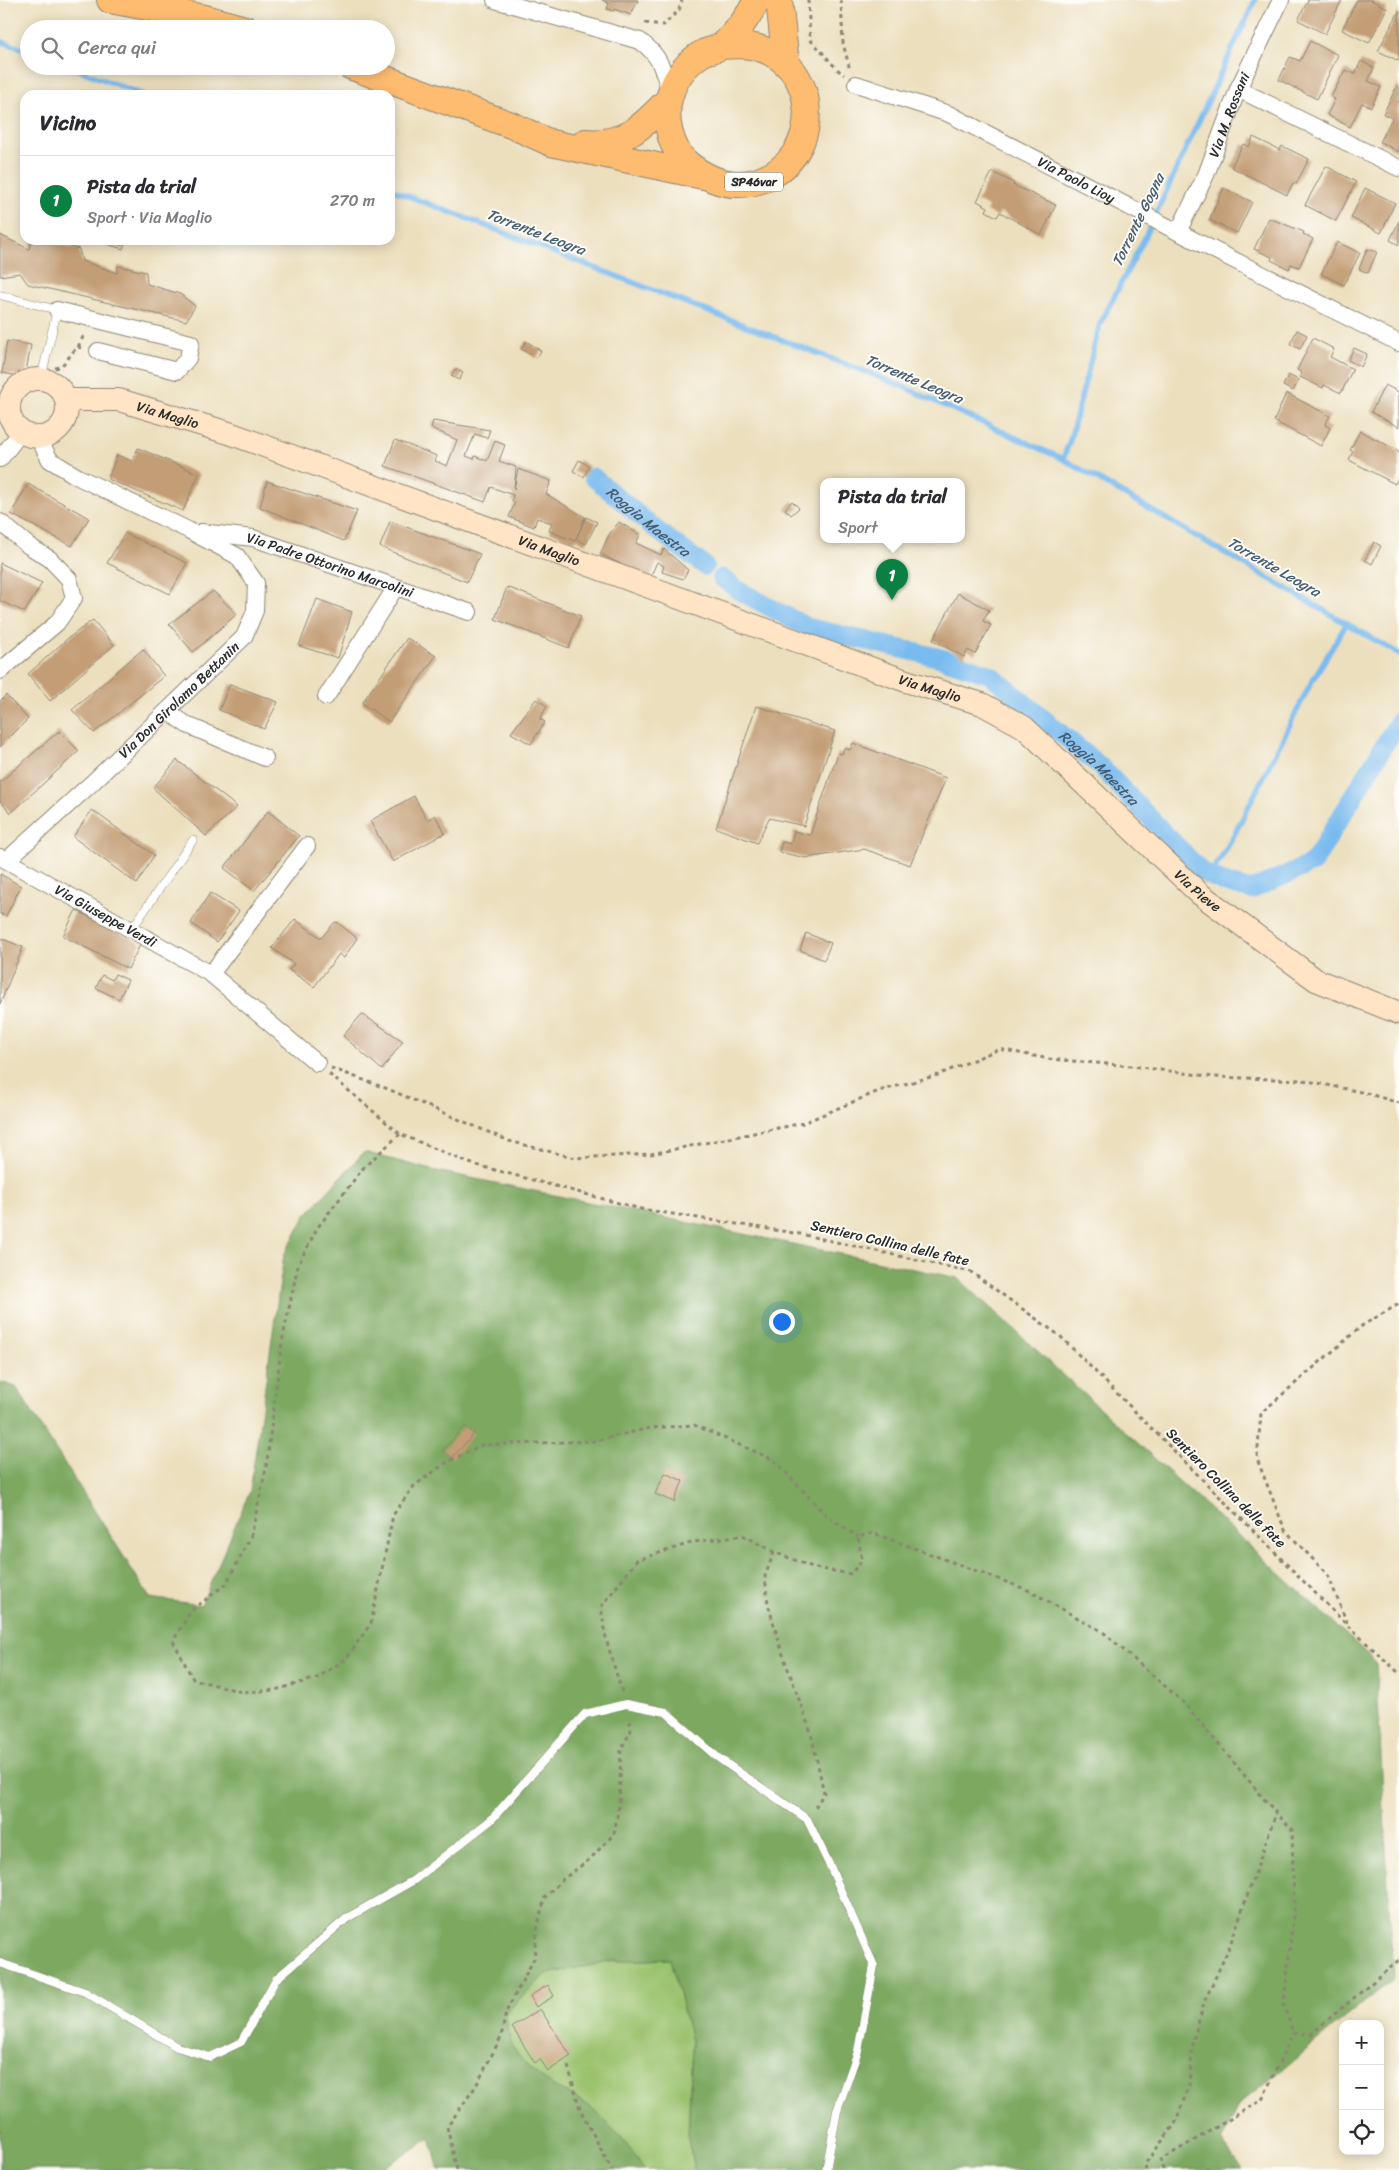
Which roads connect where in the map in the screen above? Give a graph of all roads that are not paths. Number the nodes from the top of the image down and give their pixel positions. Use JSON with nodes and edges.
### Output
{"nodes":[{"id":1,"x":110,"y":0,"type":"edge"},
{"id":2,"x":494,"y":0,"type":"edge"},
{"id":3,"x":757,"y":0,"type":"edge"},
{"id":4,"x":779,"y":0,"type":"edge"},
{"id":5,"x":1281,"y":0,"type":"edge"},
{"id":6,"x":212,"y":20,"type":"edge"},
{"id":7,"x":721,"y":46,"type":"junction"},
{"id":8,"x":786,"y":64,"type":"junction"},
{"id":9,"x":375,"y":75,"type":"edge"},
{"id":10,"x":856,"y":84,"type":"road end"},
{"id":11,"x":1238,"y":89,"type":"junction"},
{"id":12,"x":669,"y":96,"type":"junction"},
{"id":13,"x":511,"y":125,"type":"junction"},
{"id":14,"x":1399,"y":168,"type":"edge"},
{"id":15,"x":704,"y":176,"type":"junction"},
{"id":16,"x":1171,"y":229,"type":"junction"},
{"id":17,"x":0,"y":295,"type":"edge"},
{"id":18,"x":57,"y":310,"type":"junction"},
{"id":19,"x":1399,"y":343,"type":"edge"},
{"id":20,"x":98,"y":351,"type":"road end"},
{"id":21,"x":42,"y":372,"type":"junction"},
{"id":22,"x":7,"y":389,"type":"edge"},
{"id":23,"x":66,"y":400,"type":"junction"},
{"id":24,"x":17,"y":425,"type":"edge"},
{"id":25,"x":0,"y":459,"type":"edge"},
{"id":26,"x":0,"y":522,"type":"edge"},
{"id":27,"x":188,"y":530,"type":"junction"},
{"id":28,"x":396,"y":587,"type":"junction"},
{"id":29,"x":468,"y":612,"type":"dead end"},
{"id":30,"x":0,"y":671,"type":"edge"},
{"id":31,"x":326,"y":697,"type":"dead end"},
{"id":32,"x":167,"y":711,"type":"junction"},
{"id":33,"x":1024,"y":727,"type":"joint"},
{"id":34,"x":265,"y":758,"type":"dead end"},
{"id":35,"x":193,"y":840,"type":"dead end"},
{"id":36,"x":307,"y":846,"type":"dead end"},
{"id":37,"x":3,"y":859,"type":"edge"},
{"id":38,"x":131,"y":930,"type":"junction"},
{"id":39,"x":211,"y":974,"type":"junction"},
{"id":40,"x":1399,"y":1013,"type":"edge"},
{"id":41,"x":317,"y":1063,"type":"road end"},
{"id":42,"x":0,"y":1963,"type":"edge"},
{"id":43,"x":826,"y":2170,"type":"edge"}],
"edges":[{"from":1,"to":6,"type":"main road"},
{"from":2,"to":12,"type":"street"},
{"from":3,"to":7,"type":"main road","number":"SP46var"},
{"from":4,"to":8,"type":"main road","number":"SP46var"},
{"from":5,"to":11,"type":"street","name":"Via M. Rossani"},
{"from":7,"to":8,"type":"main road","number":"SP46var"},
{"from":7,"to":12,"type":"main road","number":"SP46var"},
{"from":8,"to":15,"type":"main road","number":"SP46var"},
{"from":9,"to":13,"type":"main road","number":"SP46var"},
{"from":10,"to":16,"type":"street","name":"Via Paolo Lioy"},
{"from":11,"to":14,"type":"street"},
{"from":11,"to":16,"type":"street","name":"Via M. Rossani"},
{"from":12,"to":13,"type":"main road","number":"SP46var"},
{"from":12,"to":15,"type":"main road","number":"SP46var"},
{"from":13,"to":15,"type":"main road","number":"SP46var"},
{"from":16,"to":19,"type":"street","name":"Via Paolo Lioy"},
{"from":17,"to":18,"type":"lane"},
{"from":18,"to":20,"type":"street"},
{"from":18,"to":21,"type":"lane"},
{"from":21,"to":22,"type":"street"},
{"from":21,"to":23,"type":"street"},
{"from":22,"to":24,"type":"street"},
{"from":23,"to":24,"type":"street"},
{"from":23,"to":33,"type":"street","name":"Via Maglio"},
{"from":24,"to":25,"type":"street"},
{"from":24,"to":27,"type":"street","name":"Via Don Girolamo Bettanin"},
{"from":26,"to":30,"type":"street"},
{"from":27,"to":28,"type":"street","name":"Via Padre Ottorino Marcolini"},
{"from":27,"to":32,"type":"street","name":"Via Don Girolamo Bettanin"},
{"from":28,"to":29,"type":"street","name":"Via Padre Ottorino Marcolini"},
{"from":28,"to":31,"type":"street"},
{"from":32,"to":34,"type":"street"},
{"from":32,"to":37,"type":"street","name":"Via Don Girolamo Bettanin"},
{"from":33,"to":40,"type":"street","name":"Via Pieve"},
{"from":35,"to":38,"type":"lane"},
{"from":36,"to":39,"type":"street"},
{"from":37,"to":38,"type":"street","name":"Via Giuseppe Verdi"},
{"from":38,"to":39,"type":"street","name":"Via Giuseppe Verdi"},
{"from":39,"to":41,"type":"street","name":"Via Giuseppe Verdi"},
{"from":42,"to":43,"type":"lane"}]}
